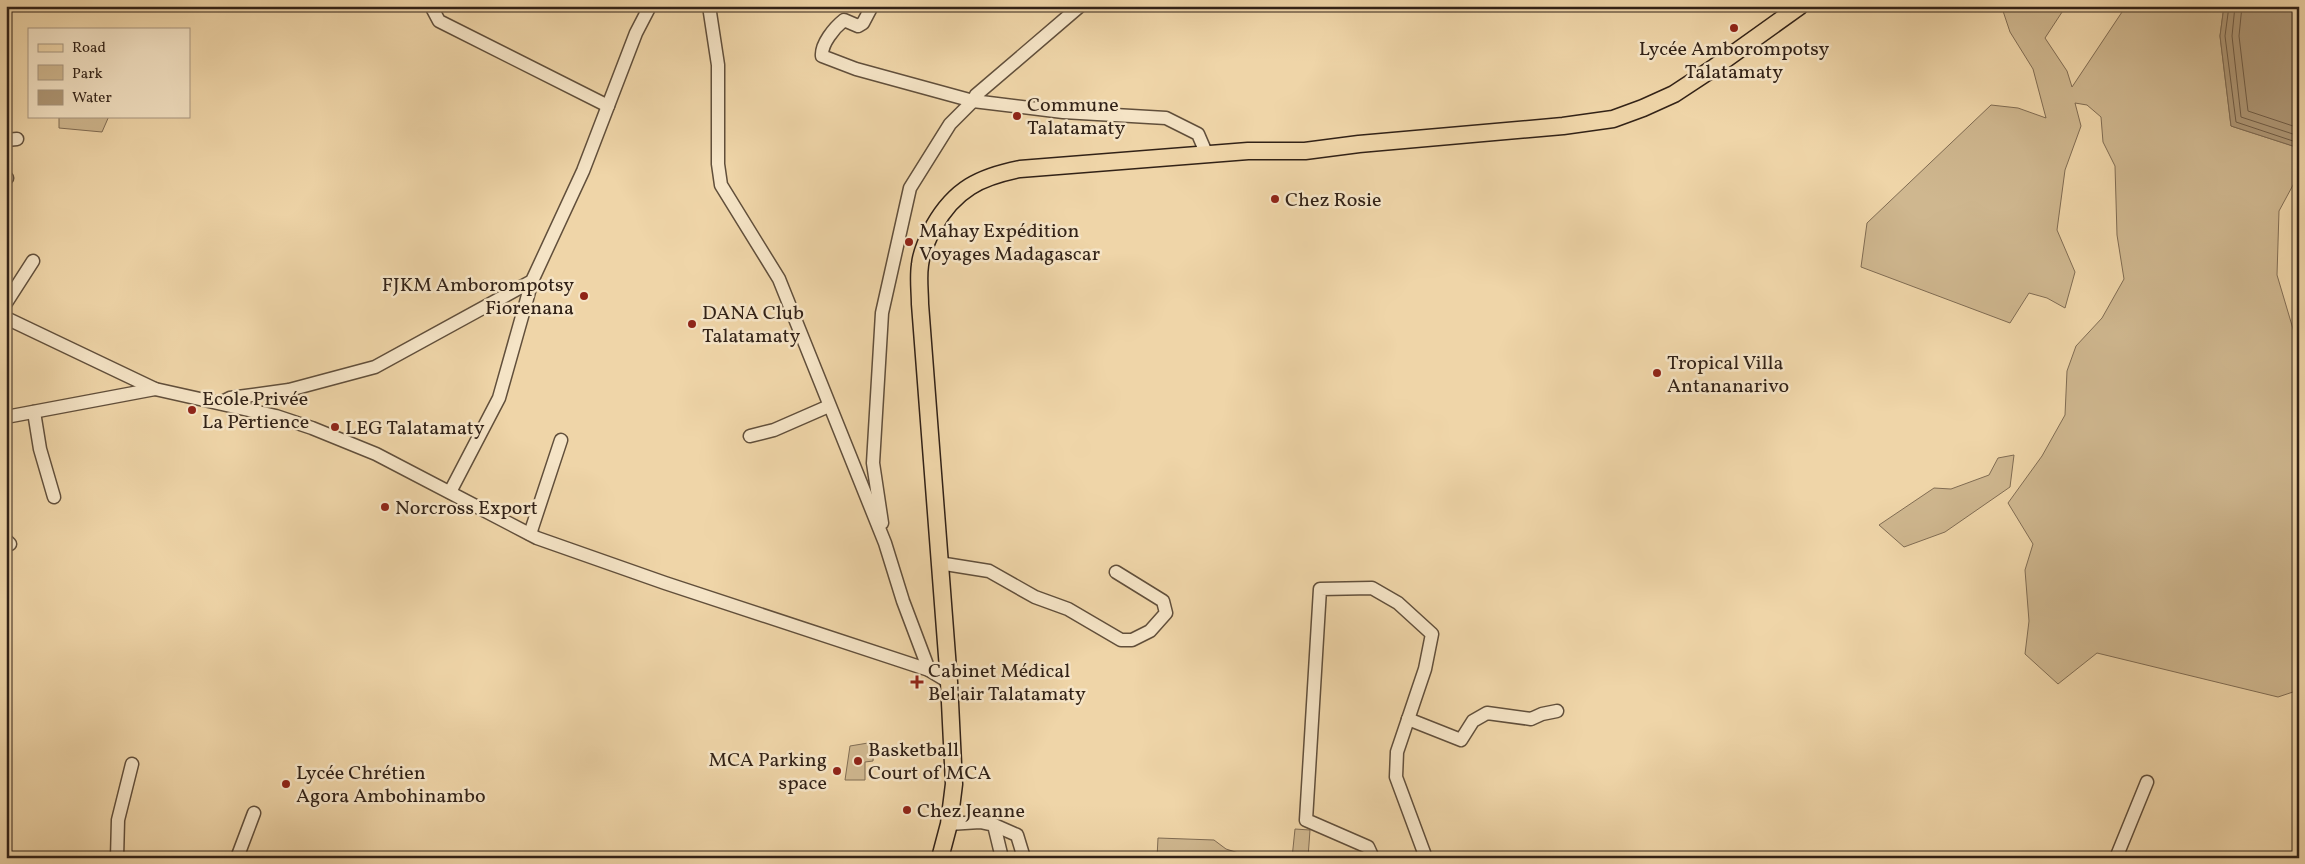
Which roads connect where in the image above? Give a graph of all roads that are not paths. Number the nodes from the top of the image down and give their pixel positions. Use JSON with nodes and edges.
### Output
{"nodes":[{"id":1,"x":431,"y":6,"type":"edge"},
{"id":2,"x":650,"y":6,"type":"edge"},
{"id":3,"x":709,"y":6,"type":"edge"},
{"id":4,"x":872,"y":6,"type":"edge"},
{"id":5,"x":1080,"y":6,"type":"edge"},
{"id":6,"x":1791,"y":9,"type":"edge"},
{"id":7,"x":973,"y":101,"type":"junction"},
{"id":8,"x":608,"y":106,"type":"junction"},
{"id":9,"x":1207,"y":155,"type":"junction"},
{"id":10,"x":33,"y":261,"type":"dead end"},
{"id":11,"x":532,"y":281,"type":"junction"},
{"id":12,"x":6,"y":303,"type":"edge"},
{"id":13,"x":6,"y":318,"type":"edge"},
{"id":14,"x":155,"y":388,"type":"junction"},
{"id":15,"x":220,"y":403,"type":"junction"},
{"id":16,"x":829,"y":406,"type":"junction"},
{"id":17,"x":34,"y":412,"type":"junction"},
{"id":18,"x":6,"y":417,"type":"edge"},
{"id":19,"x":750,"y":436,"type":"dead end"},
{"id":20,"x":561,"y":440,"type":"dead end"},
{"id":21,"x":450,"y":492,"type":"junction"},
{"id":22,"x":54,"y":498,"type":"dead end"},
{"id":23,"x":530,"y":534,"type":"junction"},
{"id":24,"x":885,"y":543,"type":"junction"},
{"id":25,"x":939,"y":563,"type":"junction"},
{"id":26,"x":1116,"y":572,"type":"dead end"},
{"id":27,"x":929,"y":670,"type":"junction"},
{"id":28,"x":949,"y":682,"type":"junction"},
{"id":29,"x":1557,"y":711,"type":"dead end"},
{"id":30,"x":1408,"y":719,"type":"junction"},
{"id":31,"x":132,"y":764,"type":"dead end"},
{"id":32,"x":2147,"y":782,"type":"dead end"},
{"id":33,"x":254,"y":813,"type":"dead end"},
{"id":34,"x":949,"y":824,"type":"junction"},
{"id":35,"x":994,"y":825,"type":"junction"},
{"id":36,"x":117,"y":858,"type":"edge"},
{"id":37,"x":237,"y":858,"type":"edge"},
{"id":38,"x":940,"y":858,"type":"edge"},
{"id":39,"x":1002,"y":858,"type":"edge"},
{"id":40,"x":1024,"y":858,"type":"edge"},
{"id":41,"x":1373,"y":858,"type":"edge"},
{"id":42,"x":1426,"y":858,"type":"edge"},
{"id":43,"x":2116,"y":858,"type":"edge"}],
"edges":[{"from":1,"to":8,"type":"street"},
{"from":2,"to":8,"type":"street"},
{"from":3,"to":16,"type":"street"},
{"from":4,"to":7,"type":"street"},
{"from":5,"to":7,"type":"street"},
{"from":6,"to":9,"type":"main road"},
{"from":7,"to":9,"type":"street"},
{"from":7,"to":24,"type":"street"},
{"from":8,"to":11,"type":"street"},
{"from":9,"to":25,"type":"main road"},
{"from":10,"to":12,"type":"street"},
{"from":11,"to":15,"type":"street"},
{"from":11,"to":21,"type":"street"},
{"from":13,"to":14,"type":"street"},
{"from":14,"to":15,"type":"street"},
{"from":14,"to":17,"type":"street"},
{"from":15,"to":21,"type":"street"},
{"from":16,"to":19,"type":"street"},
{"from":16,"to":24,"type":"street"},
{"from":17,"to":18,"type":"street"},
{"from":17,"to":22,"type":"street"},
{"from":20,"to":23,"type":"street"},
{"from":21,"to":23,"type":"street"},
{"from":23,"to":27,"type":"street"},
{"from":24,"to":27,"type":"street"},
{"from":25,"to":26,"type":"street"},
{"from":25,"to":28,"type":"main road"},
{"from":27,"to":28,"type":"street"},
{"from":28,"to":34,"type":"main road"},
{"from":29,"to":30,"type":"street"},
{"from":30,"to":41,"type":"street"},
{"from":30,"to":42,"type":"street"},
{"from":31,"to":36,"type":"street"},
{"from":32,"to":43,"type":"street"},
{"from":33,"to":37,"type":"street"},
{"from":34,"to":35,"type":"street"},
{"from":34,"to":38,"type":"main road"},
{"from":35,"to":39,"type":"street"},
{"from":35,"to":40,"type":"street"}]}
